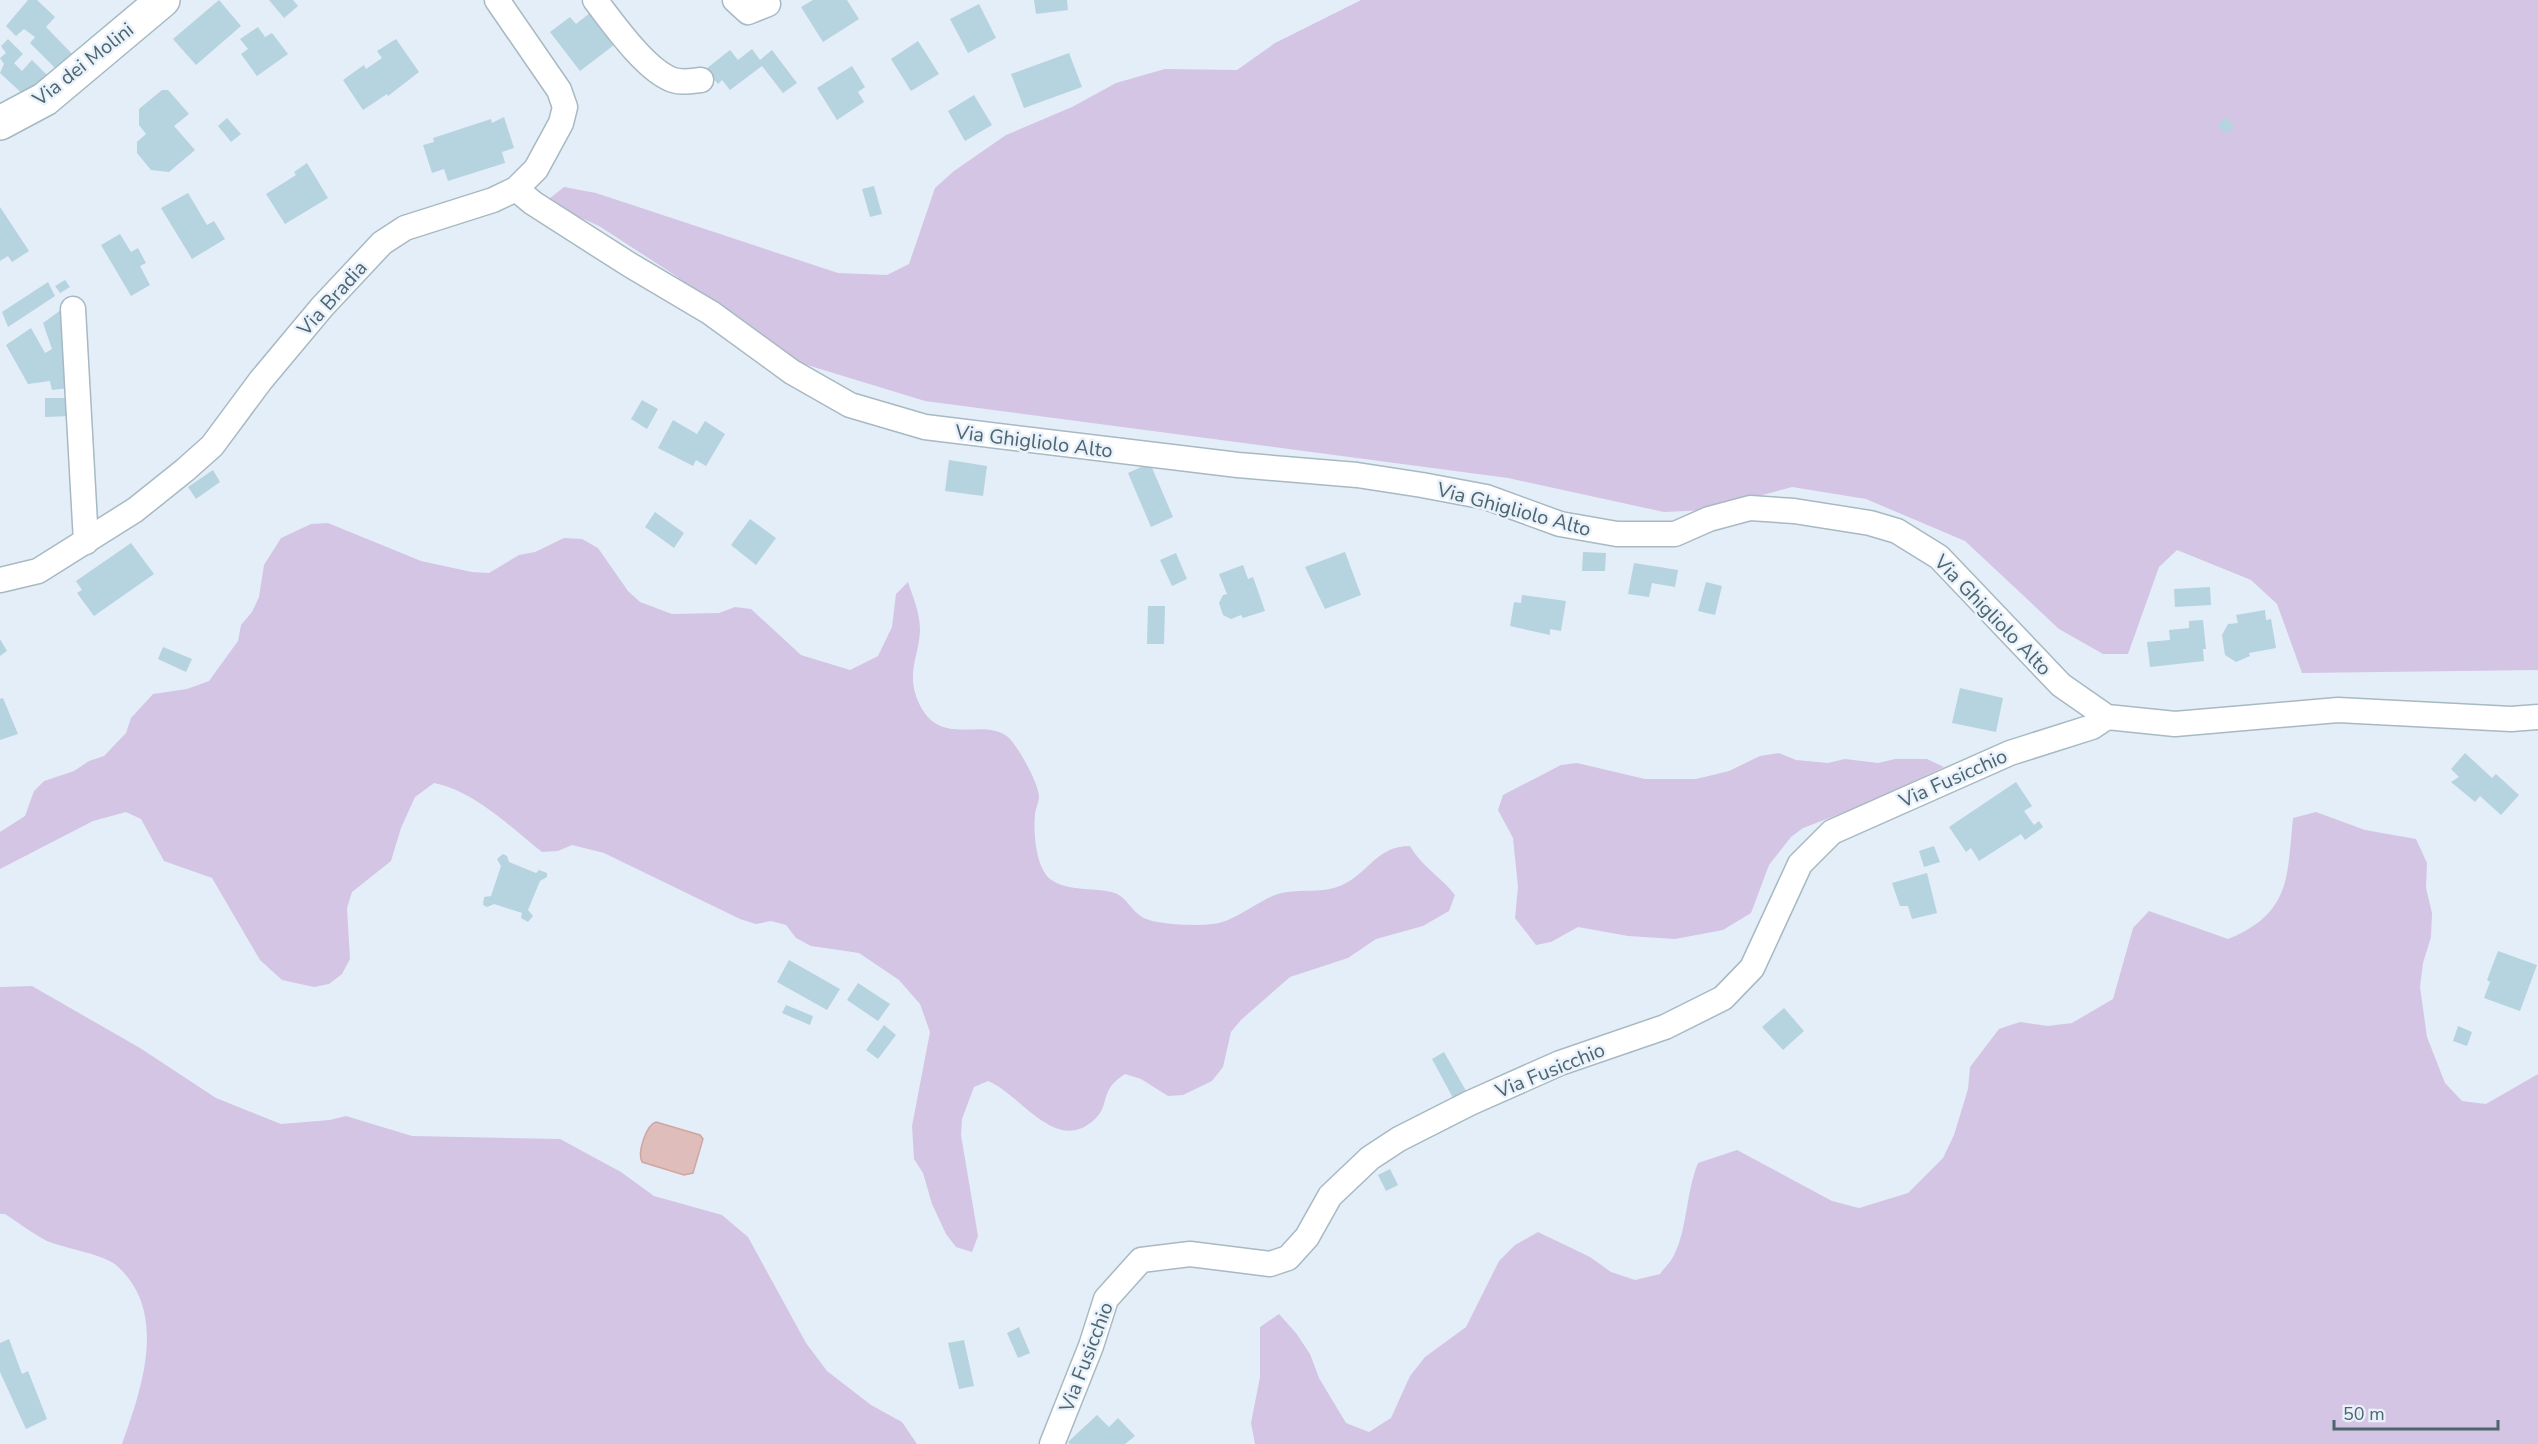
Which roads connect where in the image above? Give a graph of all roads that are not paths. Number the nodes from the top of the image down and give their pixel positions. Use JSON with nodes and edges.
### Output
{"nodes":[{"id":1,"x":163,"y":0,"type":"edge"},
{"id":2,"x":497,"y":0,"type":"edge"},
{"id":3,"x":595,"y":0,"type":"edge"},
{"id":4,"x":735,"y":0,"type":"edge"},
{"id":5,"x":768,"y":4,"type":"dead end"},
{"id":6,"x":700,"y":80,"type":"dead end"},
{"id":7,"x":0,"y":123,"type":"edge"},
{"id":8,"x":516,"y":189,"type":"junction"},
{"id":9,"x":73,"y":309,"type":"dead end"},
{"id":10,"x":86,"y":542,"type":"junction"},
{"id":11,"x":0,"y":580,"type":"edge"},
{"id":12,"x":2107,"y":717,"type":"junction"},
{"id":13,"x":2538,"y":717,"type":"edge"},
{"id":14,"x":1052,"y":1444,"type":"edge"}],
"edges":[{"from":1,"to":7,"type":"street","name":"Via dei Molini"},
{"from":2,"to":8,"type":"street","name":"Via Bradia"},
{"from":3,"to":6,"type":"street"},
{"from":4,"to":5,"type":"street"},
{"from":8,"to":10,"type":"street","name":"Via Bradia"},
{"from":8,"to":12,"type":"street","name":"Via Ghigliolo Alto"},
{"from":9,"to":10,"type":"street"},
{"from":10,"to":11,"type":"street","name":"Via Bradia"},
{"from":12,"to":13,"type":"street","name":"Via Ghigliolo Alto"},
{"from":12,"to":14,"type":"street","name":"Via Fusicchio"}]}
